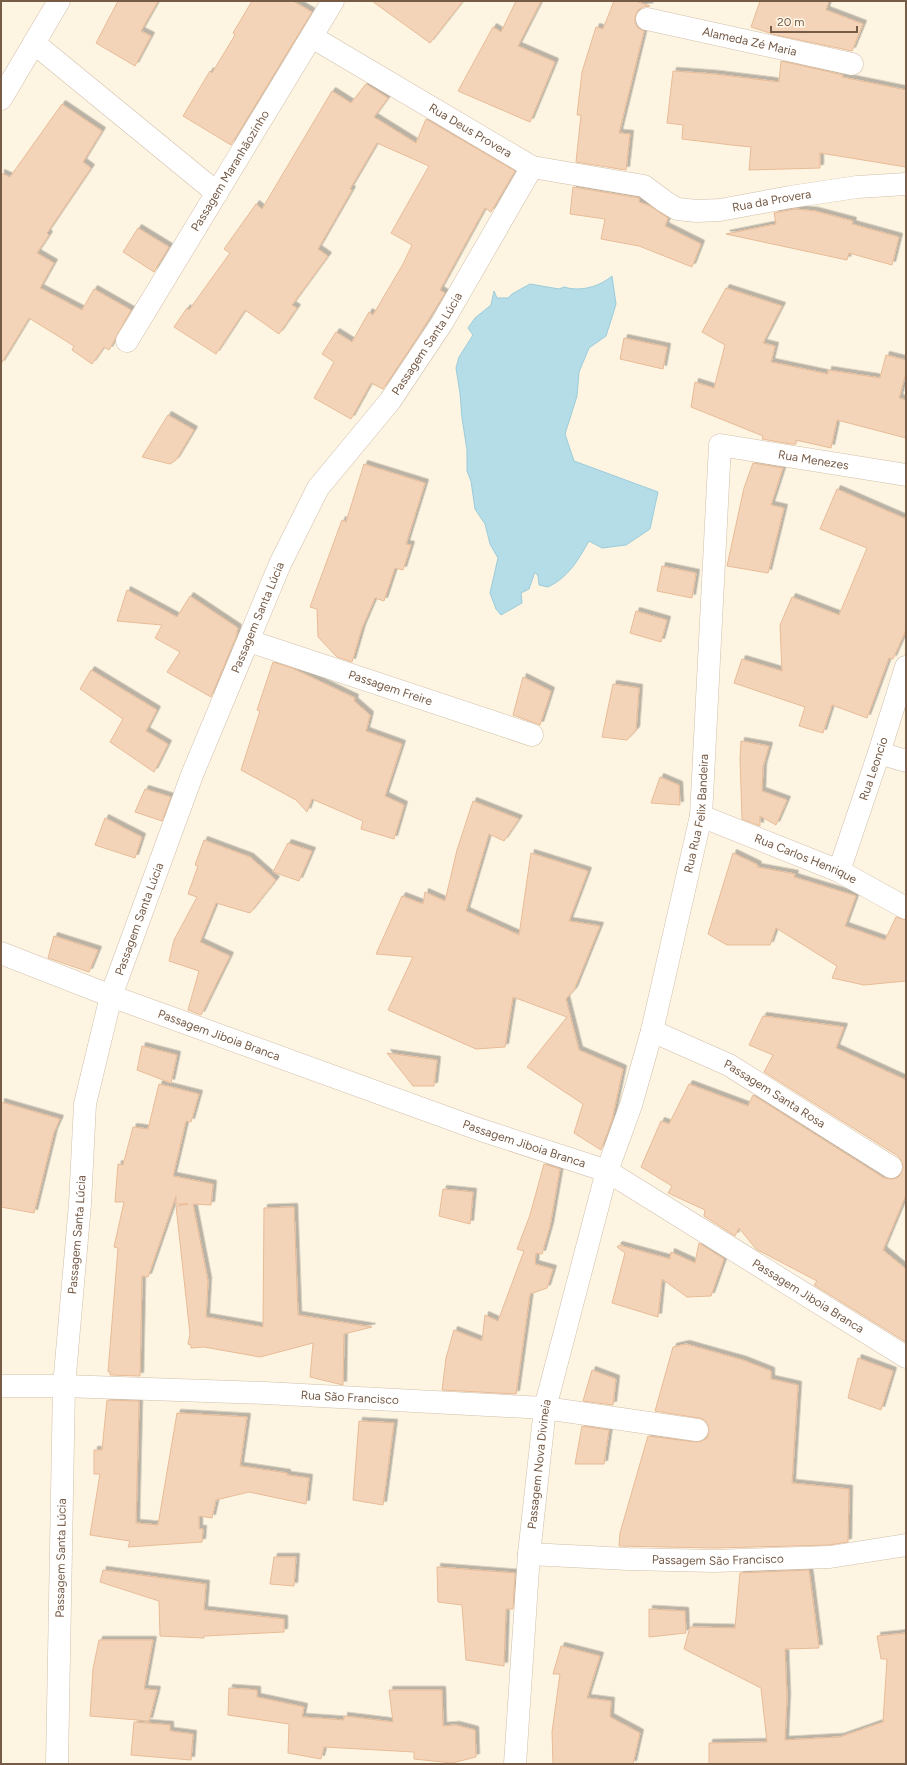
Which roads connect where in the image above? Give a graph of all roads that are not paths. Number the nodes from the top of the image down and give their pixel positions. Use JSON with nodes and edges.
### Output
{"nodes":[{"id":1,"x":59,"y":1,"type":"edge"},
{"id":2,"x":333,"y":1,"type":"edge"},
{"id":3,"x":647,"y":19,"type":"dead end"},
{"id":4,"x":312,"y":37,"type":"junction"},
{"id":5,"x":34,"y":43,"type":"junction"},
{"id":6,"x":852,"y":64,"type":"dead end"},
{"id":7,"x":1,"y":99,"type":"edge"},
{"id":8,"x":532,"y":166,"type":"junction"},
{"id":9,"x":906,"y":184,"type":"edge"},
{"id":10,"x":644,"y":186,"type":"joint"},
{"id":11,"x":217,"y":193,"type":"junction"},
{"id":12,"x":127,"y":341,"type":"dead end"},
{"id":13,"x":720,"y":445,"type":"joint"},
{"id":14,"x":906,"y":475,"type":"edge"},
{"id":15,"x":249,"y":641,"type":"junction"},
{"id":16,"x":906,"y":666,"type":"edge"},
{"id":17,"x":532,"y":735,"type":"dead end"},
{"id":18,"x":880,"y":753,"type":"junction"},
{"id":19,"x":906,"y":761,"type":"edge"},
{"id":20,"x":701,"y":816,"type":"junction"},
{"id":21,"x":840,"y":871,"type":"junction"},
{"id":22,"x":906,"y":908,"type":"edge"},
{"id":23,"x":1,"y":953,"type":"edge"},
{"id":24,"x":111,"y":996,"type":"junction"},
{"id":25,"x":652,"y":1032,"type":"junction"},
{"id":26,"x":891,"y":1167,"type":"dead end"},
{"id":27,"x":607,"y":1171,"type":"junction"},
{"id":28,"x":906,"y":1357,"type":"edge"},
{"id":29,"x":1,"y":1386,"type":"edge"},
{"id":30,"x":64,"y":1386,"type":"junction"},
{"id":31,"x":545,"y":1408,"type":"junction"},
{"id":32,"x":697,"y":1430,"type":"dead end"},
{"id":33,"x":906,"y":1545,"type":"edge"},
{"id":34,"x":529,"y":1554,"type":"junction"},
{"id":35,"x":57,"y":1764,"type":"edge"},
{"id":36,"x":515,"y":1764,"type":"edge"}],
"edges":[{"from":1,"to":5,"type":"street"},
{"from":2,"to":4,"type":"street","name":"Passagem Maranhãozinho"},
{"from":3,"to":6,"type":"street","name":"Alameda Zé Maria"},
{"from":4,"to":8,"type":"street","name":"Rua Deus Provera"},
{"from":4,"to":11,"type":"street","name":"Passagem Maranhãozinho"},
{"from":5,"to":7,"type":"street"},
{"from":5,"to":11,"type":"street"},
{"from":8,"to":10,"type":"street","name":"Rua Deus Provera"},
{"from":8,"to":15,"type":"street","name":"Passagem Santa Lúcia"},
{"from":9,"to":10,"type":"street","name":"Rua da Provera"},
{"from":11,"to":12,"type":"street","name":"Passagem Maranhãozinho"},
{"from":13,"to":14,"type":"street","name":"Rua Menezes"},
{"from":13,"to":20,"type":"street","name":"Rua Rua Felix Bandeira"},
{"from":15,"to":17,"type":"street","name":"Passagem Freire"},
{"from":15,"to":24,"type":"street","name":"Passagem Santa Lúcia"},
{"from":16,"to":18,"type":"street","name":"Rua Leoncio"},
{"from":18,"to":19,"type":"street"},
{"from":18,"to":21,"type":"street","name":"Rua Leoncio"},
{"from":20,"to":21,"type":"street","name":"Rua Carlos Henrique"},
{"from":20,"to":25,"type":"street","name":"Rua Rua Felix Bandeira"},
{"from":21,"to":22,"type":"street","name":"Rua Carlos Henrique"},
{"from":23,"to":24,"type":"street","name":"Passagem Jiboia Branca"},
{"from":24,"to":27,"type":"street","name":"Passagem Jiboia Branca"},
{"from":24,"to":30,"type":"street","name":"Passagem Santa Lúcia"},
{"from":25,"to":26,"type":"street","name":"Passagem Santa Rosa"},
{"from":25,"to":27,"type":"street","name":"Rua Rua Felix Bandeira"},
{"from":27,"to":28,"type":"street","name":"Passagem Jiboia Branca"},
{"from":27,"to":31,"type":"street","name":"Passagem Nova Divineia"},
{"from":29,"to":30,"type":"street","name":"Rua São Francisco"},
{"from":30,"to":31,"type":"street","name":"Rua São Francisco"},
{"from":30,"to":35,"type":"street","name":"Passagem Santa Lúcia"},
{"from":31,"to":32,"type":"street","name":"Rua São Francisco"},
{"from":31,"to":34,"type":"street","name":"Passagem Nova Divineia"},
{"from":33,"to":34,"type":"street","name":"Passagem São Francisco"},
{"from":34,"to":36,"type":"street","name":"Passagem Nova Divineia"}]}
